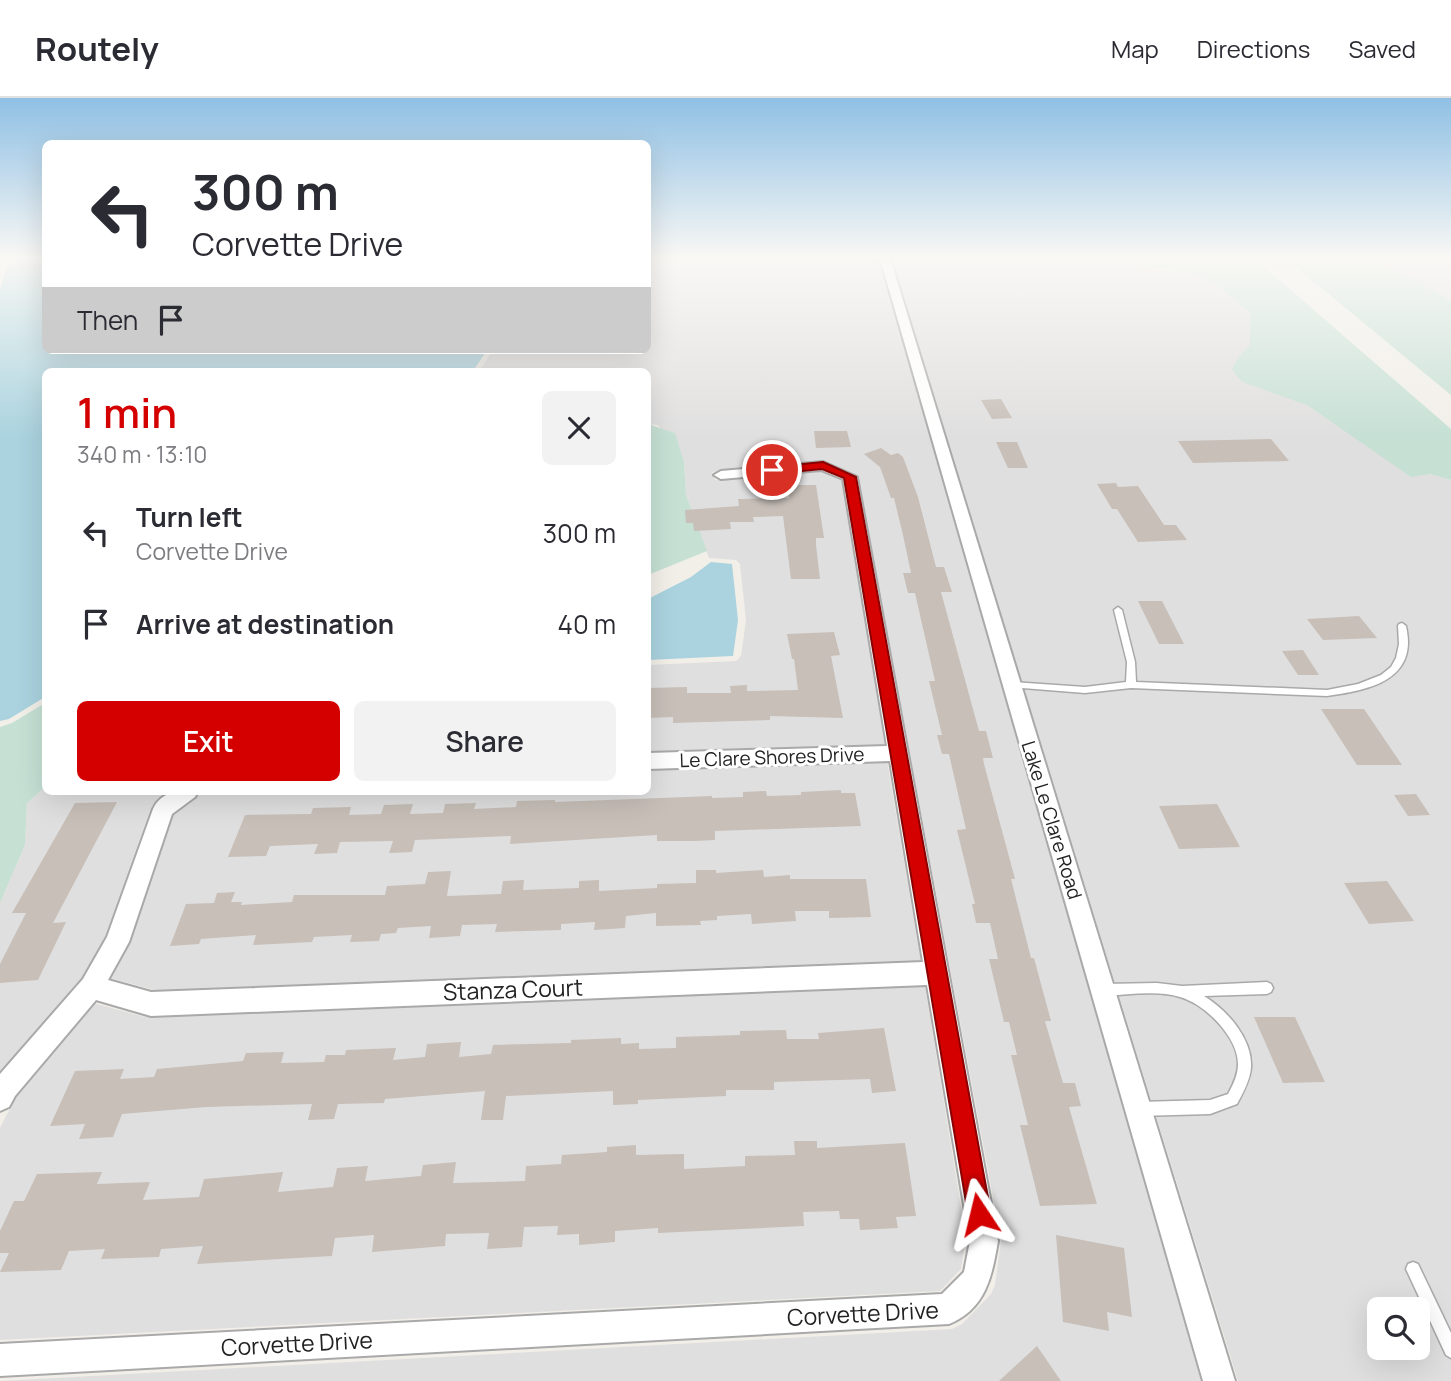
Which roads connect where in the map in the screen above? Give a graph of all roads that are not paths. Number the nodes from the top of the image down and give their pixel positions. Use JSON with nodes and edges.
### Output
{"nodes":[{"id":1,"x":903,"y":318,"type":"edge"},
{"id":2,"x":721,"y":475,"type":"dead end"},
{"id":3,"x":1118,"y":610,"type":"dead end"},
{"id":4,"x":1402,"y":626,"type":"dead end"},
{"id":5,"x":1012,"y":685,"type":"junction"},
{"id":6,"x":1130,"y":685,"type":"junction"},
{"id":7,"x":897,"y":753,"type":"junction"},
{"id":8,"x":651,"y":761,"type":"edge"},
{"id":9,"x":182,"y":795,"type":"edge"},
{"id":10,"x":937,"y":973,"type":"junction"},
{"id":11,"x":91,"y":987,"type":"junction"},
{"id":12,"x":1267,"y":988,"type":"dead end"},
{"id":13,"x":1103,"y":990,"type":"junction"},
{"id":14,"x":1182,"y":991,"type":"junction"},
{"id":15,"x":0,"y":1098,"type":"edge"},
{"id":16,"x":1138,"y":1109,"type":"junction"},
{"id":17,"x":1413,"y":1269,"type":"dead end"},
{"id":18,"x":1451,"y":1350,"type":"edge"},
{"id":19,"x":0,"y":1360,"type":"edge"},
{"id":20,"x":1219,"y":1381,"type":"edge"}],
"edges":[{"from":1,"to":5,"type":"street","name":"Lake Le Clare Road"},
{"from":2,"to":7,"type":"street","name":"Corvette Drive"},
{"from":3,"to":6,"type":"lane"},
{"from":4,"to":6,"type":"lane"},
{"from":5,"to":6,"type":"lane"},
{"from":5,"to":13,"type":"street","name":"Lake Le Clare Road"},
{"from":7,"to":8,"type":"street","name":"Le Clare Shores Drive"},
{"from":7,"to":10,"type":"street","name":"Corvette Drive"},
{"from":9,"to":11,"type":"street"},
{"from":10,"to":11,"type":"street","name":"Stanza Court"},
{"from":10,"to":19,"type":"street","name":"Corvette Drive"},
{"from":11,"to":15,"type":"street"},
{"from":12,"to":14,"type":"lane"},
{"from":13,"to":14,"type":"lane"},
{"from":13,"to":16,"type":"street","name":"Lake Le Clare Road"},
{"from":14,"to":16,"type":"lane"},
{"from":16,"to":20,"type":"street","name":"Lake Le Clare Road"},
{"from":17,"to":18,"type":"lane"}]}
